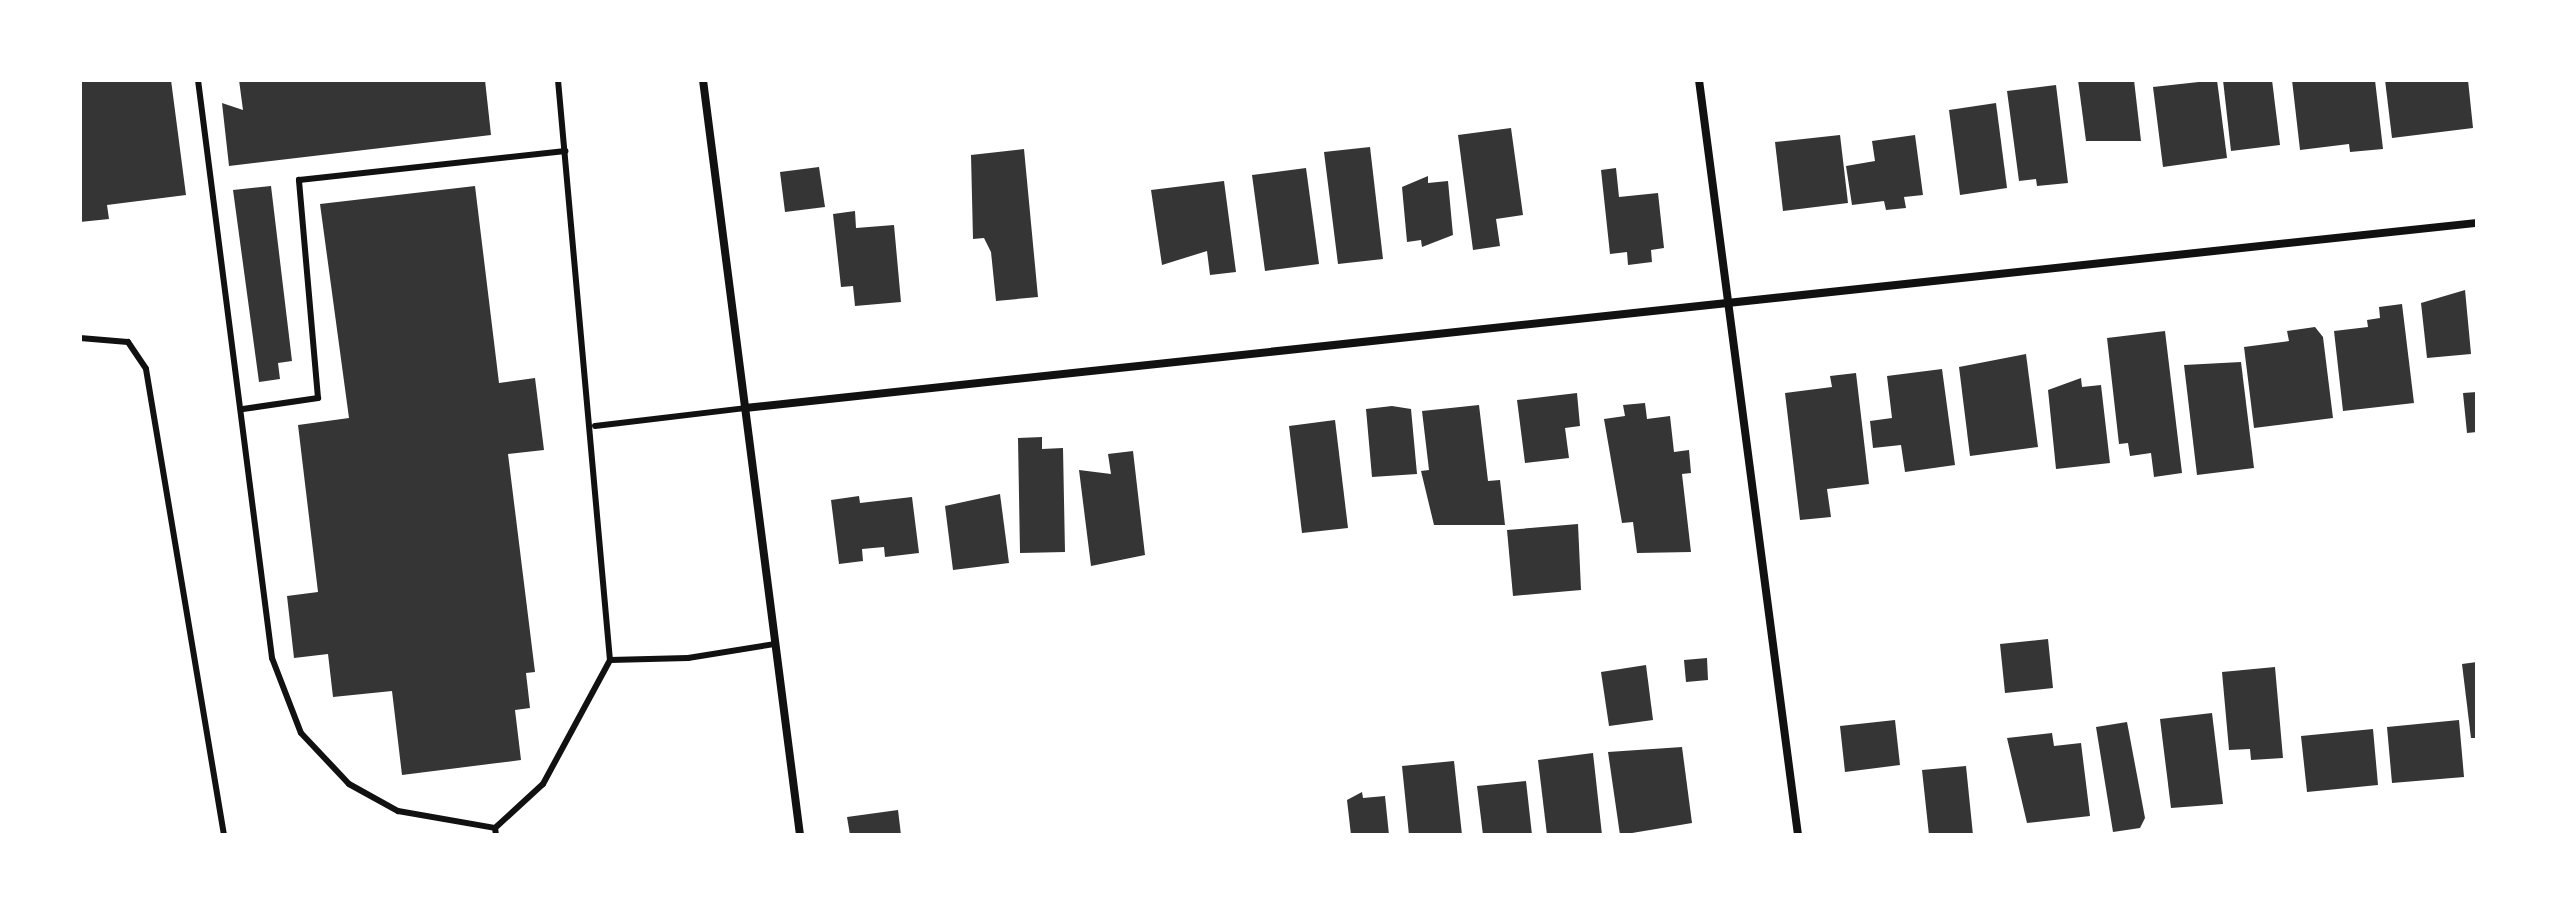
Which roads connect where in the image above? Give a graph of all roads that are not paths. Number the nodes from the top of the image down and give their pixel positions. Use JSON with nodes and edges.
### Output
{"nodes":[{"id":1,"x":198,"y":80,"type":"edge"},
{"id":2,"x":558,"y":80,"type":"edge"},
{"id":3,"x":703,"y":80,"type":"edge"},
{"id":4,"x":1699,"y":80,"type":"edge"},
{"id":5,"x":565,"y":151,"type":"junction"},
{"id":6,"x":2477,"y":223,"type":"edge"},
{"id":7,"x":1730,"y":300,"type":"junction"},
{"id":8,"x":80,"y":338,"type":"edge"},
{"id":9,"x":745,"y":408,"type":"junction"},
{"id":10,"x":243,"y":409,"type":"junction"},
{"id":11,"x":595,"y":426,"type":"junction"},
{"id":12,"x":774,"y":644,"type":"junction"},
{"id":13,"x":610,"y":660,"type":"junction"},
{"id":14,"x":496,"y":832,"type":"edge"},
{"id":15,"x":224,"y":835,"type":"edge"},
{"id":16,"x":800,"y":835,"type":"edge"},
{"id":17,"x":1798,"y":835,"type":"edge"}],
"edges":[{"from":1,"to":10,"type":"lane"},
{"from":2,"to":5,"type":"lane"},
{"from":3,"to":9,"type":"street"},
{"from":4,"to":7,"type":"street"},
{"from":5,"to":10,"type":"lane"},
{"from":5,"to":11,"type":"lane"},
{"from":6,"to":7,"type":"street"},
{"from":7,"to":9,"type":"street"},
{"from":7,"to":17,"type":"street"},
{"from":8,"to":15,"type":"lane"},
{"from":9,"to":11,"type":"lane"},
{"from":9,"to":12,"type":"street"},
{"from":10,"to":14,"type":"lane"},
{"from":11,"to":13,"type":"lane"},
{"from":12,"to":13,"type":"lane"},
{"from":12,"to":16,"type":"street"},
{"from":13,"to":14,"type":"lane"}]}
